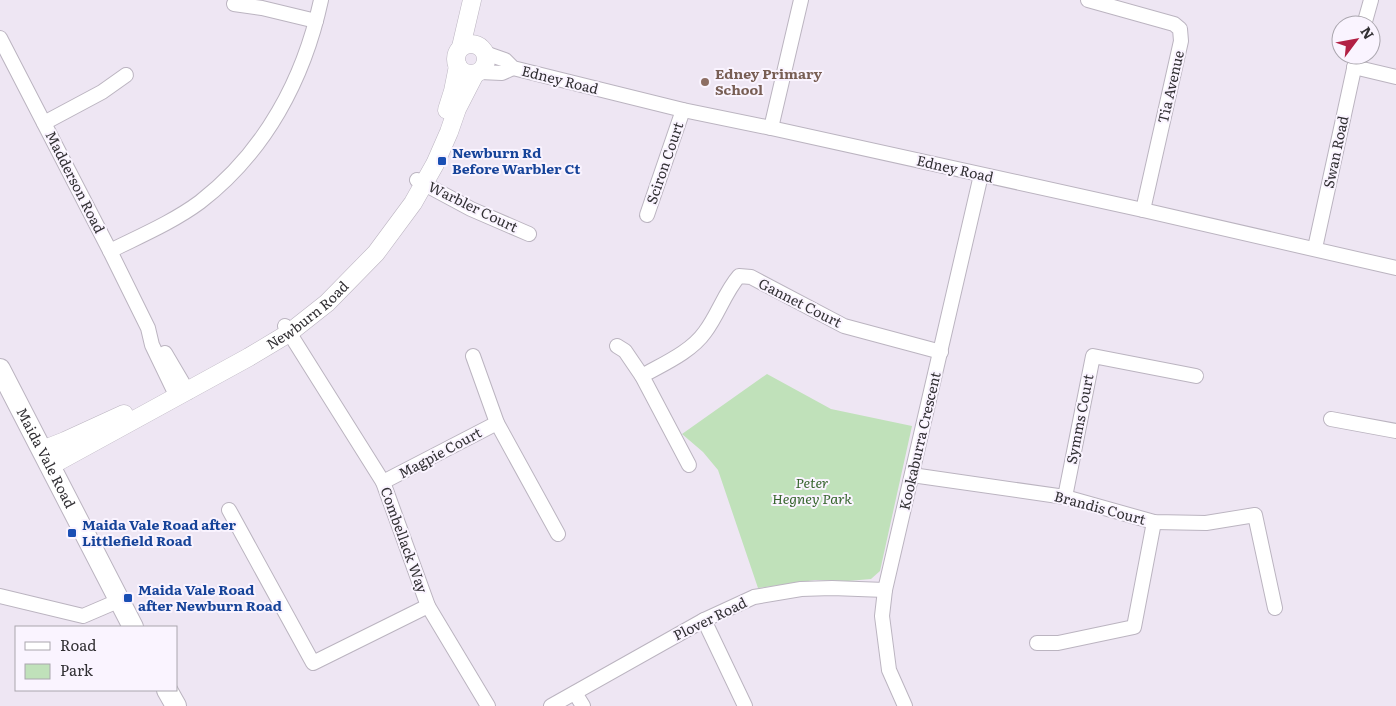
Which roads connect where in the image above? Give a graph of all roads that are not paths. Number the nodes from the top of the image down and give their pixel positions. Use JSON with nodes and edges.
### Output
{"nodes":[{"id":1,"x":321,"y":0,"type":"edge"},
{"id":2,"x":801,"y":0,"type":"edge"},
{"id":3,"x":1088,"y":0,"type":"edge"},
{"id":4,"x":1371,"y":0,"type":"edge"},
{"id":5,"x":472,"y":2,"type":"edge"},
{"id":6,"x":234,"y":4,"type":"dead end"},
{"id":7,"x":1367,"y":15,"type":"edge"},
{"id":8,"x":316,"y":21,"type":"junction"},
{"id":9,"x":0,"y":38,"type":"edge"},
{"id":10,"x":462,"y":47,"type":"junction"},
{"id":11,"x":484,"y":50,"type":"junction"},
{"id":12,"x":1354,"y":65,"type":"edge"},
{"id":13,"x":1365,"y":65,"type":"edge"},
{"id":14,"x":458,"y":66,"type":"junction"},
{"id":15,"x":514,"y":68,"type":"junction"},
{"id":16,"x":478,"y":73,"type":"junction"},
{"id":17,"x":126,"y":75,"type":"dead end"},
{"id":18,"x":1396,"y":77,"type":"edge"},
{"id":19,"x":683,"y":110,"type":"junction"},
{"id":20,"x":44,"y":123,"type":"junction"},
{"id":21,"x":771,"y":128,"type":"junction"},
{"id":22,"x":981,"y":175,"type":"junction"},
{"id":23,"x":421,"y":182,"type":"junction"},
{"id":24,"x":1143,"y":210,"type":"junction"},
{"id":25,"x":647,"y":215,"type":"dead end"},
{"id":26,"x":529,"y":234,"type":"dead end"},
{"id":27,"x":1315,"y":248,"type":"junction"},
{"id":28,"x":110,"y":251,"type":"junction"},
{"id":29,"x":1396,"y":268,"type":"edge"},
{"id":30,"x":287,"y":329,"type":"junction"},
{"id":31,"x":617,"y":346,"type":"dead end"},
{"id":32,"x":941,"y":352,"type":"junction"},
{"id":33,"x":473,"y":356,"type":"dead end"},
{"id":34,"x":0,"y":369,"type":"edge"},
{"id":35,"x":642,"y":376,"type":"junction"},
{"id":36,"x":1196,"y":376,"type":"dead end"},
{"id":37,"x":180,"y":390,"type":"junction"},
{"id":38,"x":1331,"y":419,"type":"dead end"},
{"id":39,"x":497,"y":423,"type":"junction"},
{"id":40,"x":1396,"y":431,"type":"edge"},
{"id":41,"x":46,"y":458,"type":"junction"},
{"id":42,"x":689,"y":465,"type":"dead end"},
{"id":43,"x":912,"y":474,"type":"junction"},
{"id":44,"x":383,"y":482,"type":"junction"},
{"id":45,"x":1065,"y":497,"type":"junction"},
{"id":46,"x":229,"y":510,"type":"dead end"},
{"id":47,"x":1154,"y":522,"type":"junction"},
{"id":48,"x":558,"y":534,"type":"dead end"},
{"id":49,"x":885,"y":590,"type":"junction"},
{"id":50,"x":0,"y":596,"type":"edge"},
{"id":51,"x":116,"y":596,"type":"junction"},
{"id":52,"x":428,"y":606,"type":"junction"},
{"id":53,"x":1275,"y":608,"type":"dead end"},
{"id":54,"x":704,"y":620,"type":"junction"},
{"id":55,"x":132,"y":626,"type":"edge"},
{"id":56,"x":1037,"y":642,"type":"dead end"},
{"id":57,"x":167,"y":691,"type":"edge"},
{"id":58,"x":575,"y":693,"type":"junction"},
{"id":59,"x":176,"y":706,"type":"edge"},
{"id":60,"x":488,"y":706,"type":"edge"},
{"id":61,"x":551,"y":706,"type":"edge"},
{"id":62,"x":582,"y":706,"type":"edge"},
{"id":63,"x":745,"y":706,"type":"edge"},
{"id":64,"x":905,"y":706,"type":"edge"}],
"edges":[{"from":1,"to":8,"type":"street"},
{"from":2,"to":21,"type":"street"},
{"from":3,"to":24,"type":"street","name":"Tia Avenue"},
{"from":4,"to":7,"type":"street"},
{"from":5,"to":10,"type":"street"},
{"from":5,"to":11,"type":"street"},
{"from":6,"to":8,"type":"street"},
{"from":8,"to":28,"type":"street"},
{"from":9,"to":20,"type":"street","name":"Madderson Road"},
{"from":10,"to":11,"type":"street"},
{"from":10,"to":14,"type":"street"},
{"from":11,"to":15,"type":"street","name":"Edney Road"},
{"from":11,"to":16,"type":"street"},
{"from":12,"to":27,"type":"street","name":"Swan Road"},
{"from":13,"to":18,"type":"street"},
{"from":14,"to":16,"type":"street"},
{"from":14,"to":23,"type":"street","name":"Newburn Road"},
{"from":15,"to":16,"type":"street","name":"Edney Road"},
{"from":15,"to":19,"type":"street","name":"Edney Road"},
{"from":16,"to":23,"type":"street","name":"Newburn Road"},
{"from":17,"to":20,"type":"street"},
{"from":19,"to":21,"type":"street","name":"Edney Road"},
{"from":19,"to":25,"type":"street","name":"Sciron Court"},
{"from":20,"to":28,"type":"street","name":"Madderson Road"},
{"from":21,"to":22,"type":"street","name":"Edney Road"},
{"from":22,"to":24,"type":"street","name":"Edney Road"},
{"from":22,"to":32,"type":"street","name":"Kookaburra Crescent"},
{"from":23,"to":26,"type":"street","name":"Warbler Court"},
{"from":23,"to":30,"type":"street","name":"Newburn Road"},
{"from":24,"to":27,"type":"street","name":"Edney Road"},
{"from":27,"to":29,"type":"street","name":"Edney Road"},
{"from":28,"to":37,"type":"street","name":"Madderson Road"},
{"from":30,"to":37,"type":"street","name":"Newburn Road"},
{"from":30,"to":44,"type":"street","name":"Combellack Way"},
{"from":31,"to":35,"type":"street"},
{"from":32,"to":35,"type":"street","name":"Gannet Court"},
{"from":32,"to":43,"type":"street","name":"Kookaburra Crescent"},
{"from":33,"to":39,"type":"street","name":"Magpie Court"},
{"from":34,"to":41,"type":"main road","name":"Maida Vale Road"},
{"from":35,"to":42,"type":"street"},
{"from":36,"to":45,"type":"street","name":"Symms Court"},
{"from":37,"to":41,"type":"street","name":"Newburn Road"},
{"from":38,"to":40,"type":"street"},
{"from":39,"to":44,"type":"street","name":"Magpie Court"},
{"from":39,"to":48,"type":"street","name":"Magpie Court"},
{"from":41,"to":51,"type":"main road","name":"Maida Vale Road"},
{"from":43,"to":45,"type":"street","name":"Brandis Court"},
{"from":43,"to":49,"type":"street","name":"Kookaburra Crescent"},
{"from":44,"to":52,"type":"street","name":"Combellack Way"},
{"from":45,"to":47,"type":"street","name":"Brandis Court"},
{"from":46,"to":52,"type":"street"},
{"from":47,"to":53,"type":"street","name":"Brandis Court"},
{"from":47,"to":56,"type":"street"},
{"from":49,"to":54,"type":"street","name":"Plover Road"},
{"from":49,"to":64,"type":"street","name":"Kookaburra Crescent"},
{"from":50,"to":51,"type":"street"},
{"from":51,"to":55,"type":"main road","name":"Maida Vale Road"},
{"from":52,"to":60,"type":"street","name":"Combellack Way"},
{"from":54,"to":58,"type":"street","name":"Plover Road"},
{"from":54,"to":63,"type":"street"},
{"from":57,"to":59,"type":"main road"},
{"from":58,"to":61,"type":"street","name":"Plover Road"},
{"from":58,"to":62,"type":"street"}]}
